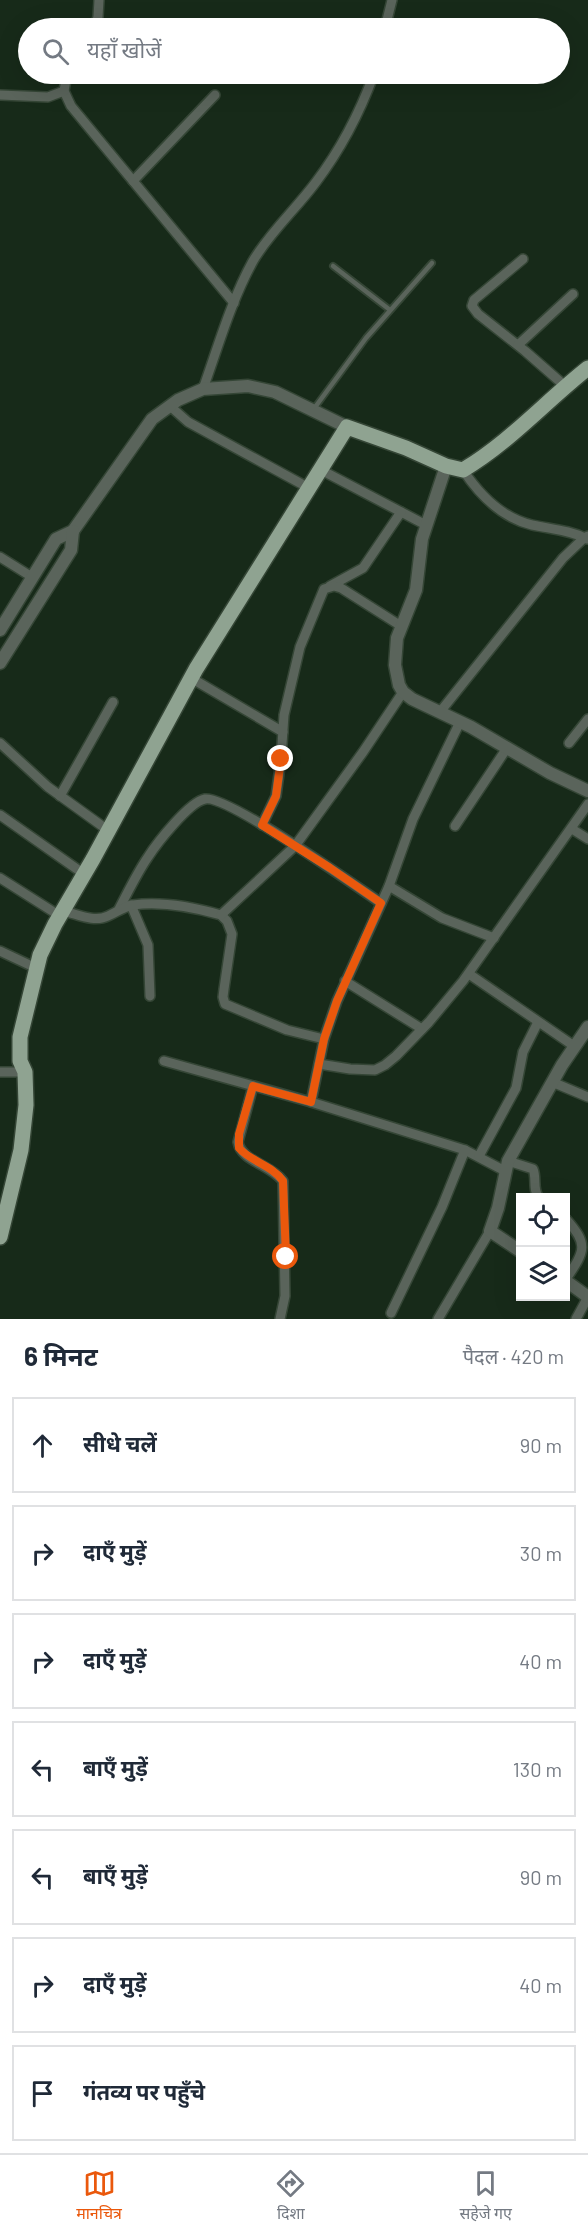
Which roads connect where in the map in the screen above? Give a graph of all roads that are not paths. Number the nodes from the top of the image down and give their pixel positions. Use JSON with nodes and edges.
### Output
{"nodes":[{"id":1,"x":99,"y":0,"type":"edge"},
{"id":2,"x":392,"y":0,"type":"edge"},
{"id":3,"x":98,"y":18,"type":"edge"},
{"id":4,"x":388,"y":18,"type":"edge"},
{"id":5,"x":65,"y":84,"type":"edge"},
{"id":6,"x":370,"y":84,"type":"edge"},
{"id":7,"x":64,"y":91,"type":"junction"},
{"id":8,"x":0,"y":95,"type":"edge"},
{"id":9,"x":215,"y":95,"type":"dead end"},
{"id":10,"x":133,"y":180,"type":"junction"},
{"id":11,"x":523,"y":259,"type":"dead end"},
{"id":12,"x":432,"y":263,"type":"dead end"},
{"id":13,"x":333,"y":266,"type":"dead end"},
{"id":14,"x":573,"y":294,"type":"dead end"},
{"id":15,"x":234,"y":303,"type":"junction"},
{"id":16,"x":390,"y":310,"type":"junction"},
{"id":17,"x":518,"y":345,"type":"junction"},
{"id":18,"x":588,"y":368,"type":"edge"},
{"id":19,"x":565,"y":386,"type":"junction"},
{"id":20,"x":203,"y":389,"type":"junction"},
{"id":21,"x":170,"y":406,"type":"junction"},
{"id":22,"x":312,"y":410,"type":"junction"},
{"id":23,"x":347,"y":428,"type":"junction"},
{"id":24,"x":446,"y":466,"type":"junction"},
{"id":25,"x":321,"y":470,"type":"junction"},
{"id":26,"x":463,"y":470,"type":"junction"},
{"id":27,"x":309,"y":488,"type":"junction"},
{"id":28,"x":400,"y":512,"type":"junction"},
{"id":29,"x":426,"y":525,"type":"junction"},
{"id":30,"x":73,"y":531,"type":"junction"},
{"id":31,"x":586,"y":538,"type":"edge"},
{"id":32,"x":0,"y":557,"type":"edge"},
{"id":33,"x":32,"y":577,"type":"junction"},
{"id":34,"x":328,"y":587,"type":"junction"},
{"id":35,"x":401,"y":626,"type":"junction"},
{"id":36,"x":0,"y":630,"type":"edge"},
{"id":37,"x":0,"y":663,"type":"edge"},
{"id":38,"x":191,"y":678,"type":"junction"},
{"id":39,"x":403,"y":692,"type":"junction"},
{"id":40,"x":113,"y":702,"type":"dead end"},
{"id":41,"x":440,"y":712,"type":"junction"},
{"id":42,"x":588,"y":719,"type":"edge"},
{"id":43,"x":460,"y":722,"type":"junction"},
{"id":44,"x":283,"y":732,"type":"junction"},
{"id":45,"x":0,"y":743,"type":"edge"},
{"id":46,"x":569,"y":743,"type":"dead end"},
{"id":47,"x":507,"y":748,"type":"junction"},
{"id":48,"x":588,"y":791,"type":"edge"},
{"id":49,"x":60,"y":796,"type":"junction"},
{"id":50,"x":588,"y":804,"type":"edge"},
{"id":51,"x":0,"y":815,"type":"edge"},
{"id":52,"x":262,"y":825,"type":"junction"},
{"id":53,"x":455,"y":825,"type":"dead end"},
{"id":54,"x":572,"y":829,"type":"junction"},
{"id":55,"x":109,"y":831,"type":"junction"},
{"id":56,"x":588,"y":839,"type":"edge"},
{"id":57,"x":295,"y":846,"type":"junction"},
{"id":58,"x":84,"y":874,"type":"junction"},
{"id":59,"x":0,"y":878,"type":"edge"},
{"id":60,"x":389,"y":886,"type":"junction"},
{"id":61,"x":381,"y":903,"type":"junction"},
{"id":62,"x":131,"y":905,"type":"junction"},
{"id":63,"x":119,"y":909,"type":"junction"},
{"id":64,"x":62,"y":913,"type":"junction"},
{"id":65,"x":221,"y":915,"type":"junction"},
{"id":66,"x":494,"y":938,"type":"junction"},
{"id":67,"x":0,"y":951,"type":"edge"},
{"id":68,"x":36,"y":968,"type":"junction"},
{"id":69,"x":469,"y":974,"type":"junction"},
{"id":70,"x":345,"y":981,"type":"junction"},
{"id":71,"x":150,"y":996,"type":"dead end"},
{"id":72,"x":538,"y":1022,"type":"junction"},
{"id":73,"x":588,"y":1027,"type":"edge"},
{"id":74,"x":422,"y":1029,"type":"junction"},
{"id":75,"x":324,"y":1039,"type":"junction"},
{"id":76,"x":574,"y":1046,"type":"junction"},
{"id":77,"x":164,"y":1061,"type":"dead end"},
{"id":78,"x":319,"y":1064,"type":"junction"},
{"id":79,"x":4,"y":1072,"type":"edge"},
{"id":80,"x":25,"y":1072,"type":"junction"},
{"id":81,"x":0,"y":1082,"type":"edge"},
{"id":82,"x":552,"y":1082,"type":"junction"},
{"id":83,"x":253,"y":1086,"type":"junction"},
{"id":84,"x":588,"y":1097,"type":"edge"},
{"id":85,"x":311,"y":1102,"type":"junction"},
{"id":86,"x":465,"y":1150,"type":"junction"},
{"id":87,"x":479,"y":1156,"type":"junction"},
{"id":88,"x":507,"y":1166,"type":"junction"},
{"id":89,"x":537,"y":1193,"type":"edge"},
{"id":90,"x":570,"y":1223,"type":"edge"},
{"id":91,"x":490,"y":1231,"type":"junction"},
{"id":92,"x":0,"y":1237,"type":"edge"},
{"id":93,"x":516,"y":1248,"type":"edge"},
{"id":94,"x":570,"y":1274,"type":"edge"},
{"id":95,"x":570,"y":1283,"type":"edge"},
{"id":96,"x":588,"y":1297,"type":"edge"},
{"id":97,"x":391,"y":1313,"type":"dead end"},
{"id":98,"x":280,"y":1319,"type":"edge"},
{"id":99,"x":438,"y":1319,"type":"edge"},
{"id":100,"x":576,"y":1319,"type":"edge"}],
"edges":[{"from":1,"to":3,"type":"street"},
{"from":2,"to":4,"type":"street"},
{"from":5,"to":7,"type":"street"},
{"from":6,"to":15,"type":"street"},
{"from":7,"to":8,"type":"street"},
{"from":7,"to":10,"type":"street"},
{"from":9,"to":10,"type":"street"},
{"from":10,"to":15,"type":"street"},
{"from":11,"to":17,"type":"street"},
{"from":12,"to":16,"type":"lane"},
{"from":13,"to":16,"type":"lane"},
{"from":14,"to":17,"type":"street"},
{"from":15,"to":20,"type":"street"},
{"from":16,"to":22,"type":"lane"},
{"from":17,"to":19,"type":"street"},
{"from":18,"to":19,"type":"main road"},
{"from":19,"to":26,"type":"main road"},
{"from":20,"to":21,"type":"street"},
{"from":20,"to":22,"type":"street"},
{"from":21,"to":27,"type":"street"},
{"from":21,"to":30,"type":"street"},
{"from":22,"to":23,"type":"street"},
{"from":23,"to":24,"type":"main road"},
{"from":23,"to":25,"type":"main road"},
{"from":24,"to":26,"type":"main road"},
{"from":24,"to":29,"type":"street"},
{"from":25,"to":27,"type":"main road"},
{"from":25,"to":28,"type":"street"},
{"from":26,"to":31,"type":"street"},
{"from":27,"to":38,"type":"main road"},
{"from":28,"to":29,"type":"street"},
{"from":28,"to":34,"type":"street"},
{"from":29,"to":35,"type":"street"},
{"from":30,"to":33,"type":"street"},
{"from":30,"to":37,"type":"street"},
{"from":31,"to":41,"type":"street"},
{"from":32,"to":33,"type":"street"},
{"from":33,"to":36,"type":"street"},
{"from":34,"to":35,"type":"street"},
{"from":34,"to":44,"type":"street"},
{"from":35,"to":39,"type":"street"},
{"from":38,"to":44,"type":"street"},
{"from":38,"to":55,"type":"main road"},
{"from":39,"to":41,"type":"street"},
{"from":39,"to":57,"type":"street"},
{"from":40,"to":49,"type":"street"},
{"from":41,"to":43,"type":"street"},
{"from":42,"to":46,"type":"street"},
{"from":43,"to":47,"type":"street"},
{"from":43,"to":60,"type":"street"},
{"from":44,"to":52,"type":"street"},
{"from":45,"to":49,"type":"street"},
{"from":47,"to":48,"type":"street"},
{"from":47,"to":53,"type":"street"},
{"from":49,"to":55,"type":"street"},
{"from":50,"to":54,"type":"street"},
{"from":51,"to":58,"type":"street"},
{"from":52,"to":57,"type":"street"},
{"from":52,"to":63,"type":"street"},
{"from":54,"to":56,"type":"street"},
{"from":54,"to":66,"type":"street"},
{"from":55,"to":58,"type":"main road"},
{"from":57,"to":61,"type":"street"},
{"from":57,"to":65,"type":"street"},
{"from":58,"to":64,"type":"main road"},
{"from":59,"to":64,"type":"street"},
{"from":60,"to":61,"type":"street"},
{"from":60,"to":66,"type":"street"},
{"from":61,"to":70,"type":"street"},
{"from":62,"to":63,"type":"street"},
{"from":62,"to":65,"type":"street"},
{"from":62,"to":71,"type":"street"},
{"from":63,"to":64,"type":"street"},
{"from":64,"to":68,"type":"main road"},
{"from":65,"to":75,"type":"street"},
{"from":66,"to":69,"type":"street"},
{"from":67,"to":68,"type":"street"},
{"from":68,"to":80,"type":"main road"},
{"from":69,"to":72,"type":"street"},
{"from":69,"to":74,"type":"street"},
{"from":70,"to":74,"type":"street"},
{"from":70,"to":75,"type":"street"},
{"from":72,"to":76,"type":"street"},
{"from":72,"to":87,"type":"street"},
{"from":73,"to":76,"type":"street"},
{"from":74,"to":78,"type":"street"},
{"from":75,"to":78,"type":"street"},
{"from":76,"to":82,"type":"street"},
{"from":77,"to":83,"type":"street"},
{"from":78,"to":85,"type":"street"},
{"from":79,"to":80,"type":"street"},
{"from":79,"to":81,"type":"street"},
{"from":80,"to":92,"type":"main road"},
{"from":82,"to":84,"type":"street"},
{"from":82,"to":88,"type":"street"},
{"from":83,"to":85,"type":"street"},
{"from":83,"to":98,"type":"street"},
{"from":85,"to":86,"type":"street"},
{"from":86,"to":87,"type":"street"},
{"from":86,"to":97,"type":"street"},
{"from":87,"to":88,"type":"street"},
{"from":88,"to":89,"type":"street"},
{"from":88,"to":91,"type":"street"},
{"from":90,"to":94,"type":"street"},
{"from":91,"to":93,"type":"street"},
{"from":91,"to":99,"type":"street"},
{"from":95,"to":96,"type":"street"},
{"from":96,"to":100,"type":"street"}]}
